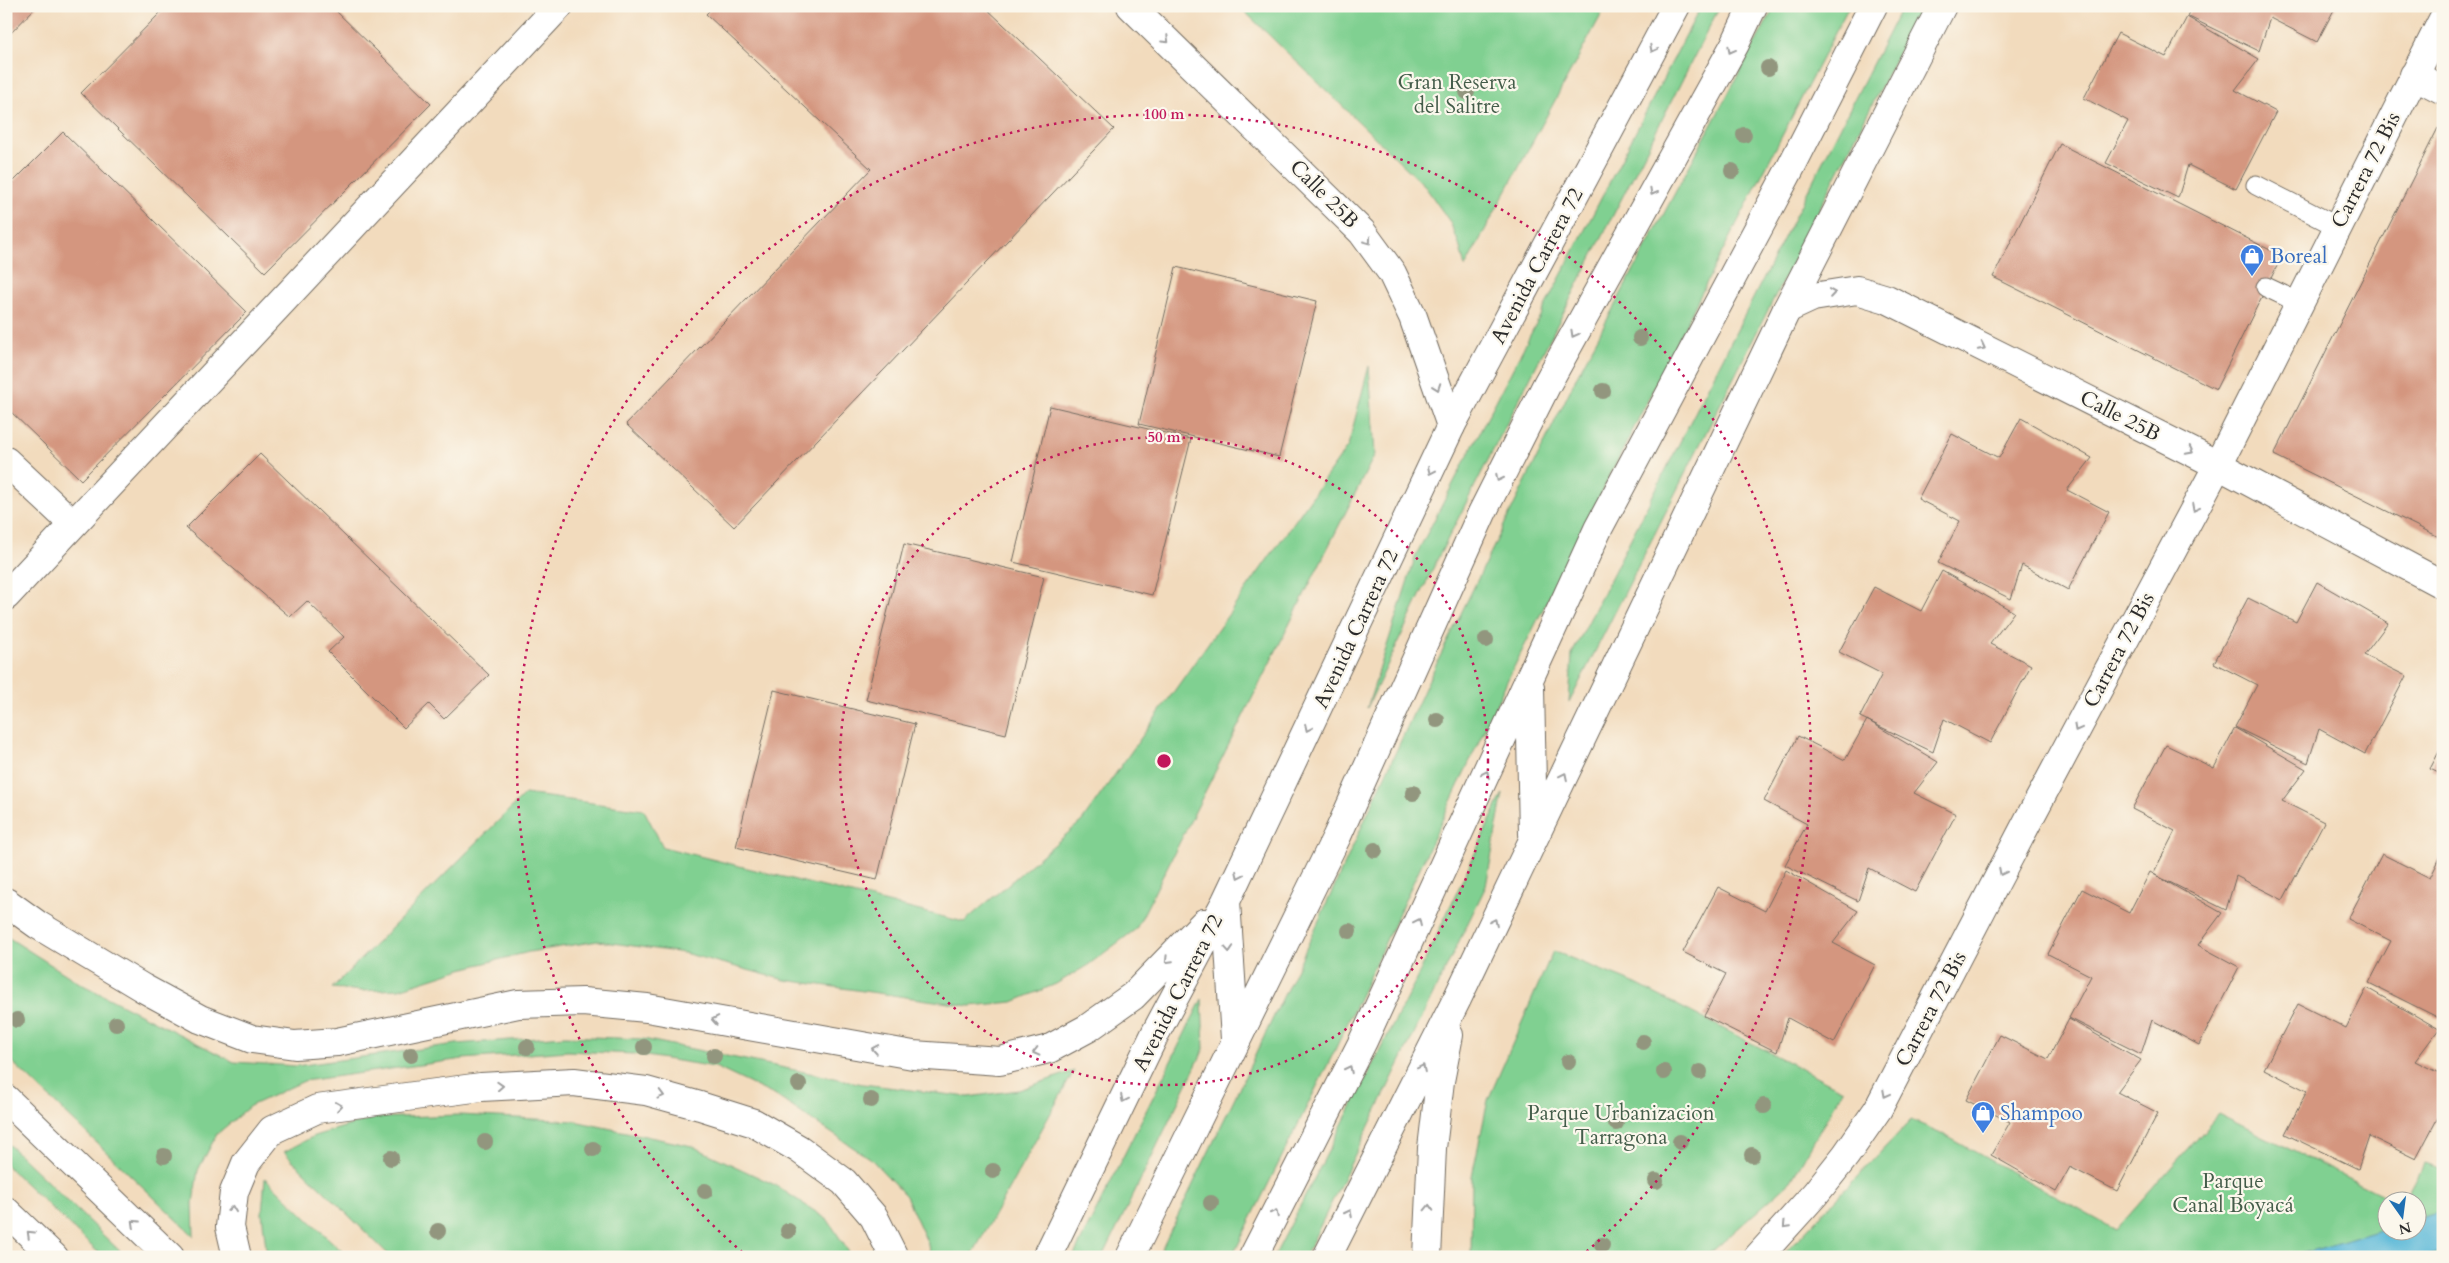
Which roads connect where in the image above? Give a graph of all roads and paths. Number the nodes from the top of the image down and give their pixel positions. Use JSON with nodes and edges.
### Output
{"nodes":[{"id":1,"x":559,"y":6,"type":"edge"},
{"id":2,"x":1131,"y":6,"type":"edge"},
{"id":3,"x":1676,"y":6,"type":"edge"},
{"id":4,"x":1753,"y":6,"type":"edge"},
{"id":5,"x":1873,"y":6,"type":"edge"},
{"id":6,"x":1942,"y":6,"type":"edge"},
{"id":7,"x":2443,"y":19,"type":"edge"},
{"id":8,"x":2414,"y":75,"type":"junction"},
{"id":9,"x":2443,"y":90,"type":"edge"},
{"id":10,"x":2256,"y":185,"type":"dead end"},
{"id":11,"x":2338,"y":227,"type":"junction"},
{"id":12,"x":2268,"y":284,"type":"dead end"},
{"id":13,"x":2301,"y":299,"type":"junction"},
{"id":14,"x":1787,"y":309,"type":"junction"},
{"id":15,"x":1451,"y":426,"type":"junction"},
{"id":16,"x":6,"y":461,"type":"edge"},
{"id":17,"x":2218,"y":465,"type":"junction"},
{"id":18,"x":72,"y":523,"type":"junction"},
{"id":19,"x":2443,"y":585,"type":"edge"},
{"id":20,"x":6,"y":596,"type":"edge"},
{"id":21,"x":1530,"y":680,"type":"junction"},
{"id":22,"x":1533,"y":840,"type":"junction"},
{"id":23,"x":1226,"y":901,"type":"junction"},
{"id":24,"x":6,"y":902,"type":"edge"},
{"id":25,"x":1456,"y":999,"type":"junction"},
{"id":26,"x":1235,"y":1040,"type":"junction"},
{"id":27,"x":6,"y":1099,"type":"edge"},
{"id":28,"x":6,"y":1211,"type":"edge"},
{"id":29,"x":54,"y":1257,"type":"edge"},
{"id":30,"x":170,"y":1257,"type":"edge"},
{"id":31,"x":237,"y":1257,"type":"edge"},
{"id":32,"x":894,"y":1257,"type":"edge"},
{"id":33,"x":1047,"y":1257,"type":"edge"},
{"id":34,"x":1130,"y":1257,"type":"edge"},
{"id":35,"x":1253,"y":1257,"type":"edge"},
{"id":36,"x":1327,"y":1257,"type":"edge"},
{"id":37,"x":1427,"y":1257,"type":"edge"},
{"id":38,"x":1758,"y":1257,"type":"edge"}],
"edges":[{"from":1,"to":18,"type":"main road"},
{"from":2,"to":15,"type":"main road","name":"Calle 25B","one_way":true},
{"from":3,"to":15,"type":"main road","name":"Avenida Carrera 72","one_way":true},
{"from":4,"to":26,"type":"main road","one_way":true},
{"from":5,"to":21,"type":"main road"},
{"from":6,"to":14,"type":"main road"},
{"from":7,"to":8,"type":"main road","name":"Carrera 72 Bis"},
{"from":8,"to":9,"type":"main road"},
{"from":8,"to":11,"type":"main road","name":"Carrera 72 Bis"},
{"from":10,"to":11,"type":"lane"},
{"from":11,"to":13,"type":"main road","name":"Carrera 72 Bis"},
{"from":12,"to":13,"type":"lane"},
{"from":13,"to":17,"type":"main road","name":"Carrera 72 Bis"},
{"from":14,"to":17,"type":"main road","name":"Calle 25B","one_way":true},
{"from":22,"to":14,"type":"main road","one_way":true},
{"from":15,"to":23,"type":"main road","name":"Avenida Carrera 72","one_way":true},
{"from":16,"to":18,"type":"main road"},
{"from":17,"to":19,"type":"main road","name":"Calle 25B"},
{"from":17,"to":38,"type":"main road","name":"Carrera 72 Bis","one_way":true},
{"from":18,"to":20,"type":"main road"},
{"from":21,"to":22,"type":"main road"},
{"from":35,"to":21,"type":"main road","one_way":true},
{"from":25,"to":22,"type":"main road","one_way":true},
{"from":23,"to":24,"type":"main road","one_way":true},
{"from":23,"to":26,"type":"main road","one_way":true},
{"from":23,"to":33,"type":"main road","name":"Avenida Carrera 72","one_way":true},
{"from":36,"to":25,"type":"main road","one_way":true},
{"from":37,"to":25,"type":"main road","one_way":true},
{"from":26,"to":34,"type":"main road"},
{"from":30,"to":27,"type":"main road","one_way":true},
{"from":29,"to":28,"type":"main road","one_way":true},
{"from":31,"to":32,"type":"main road","one_way":true}]}
